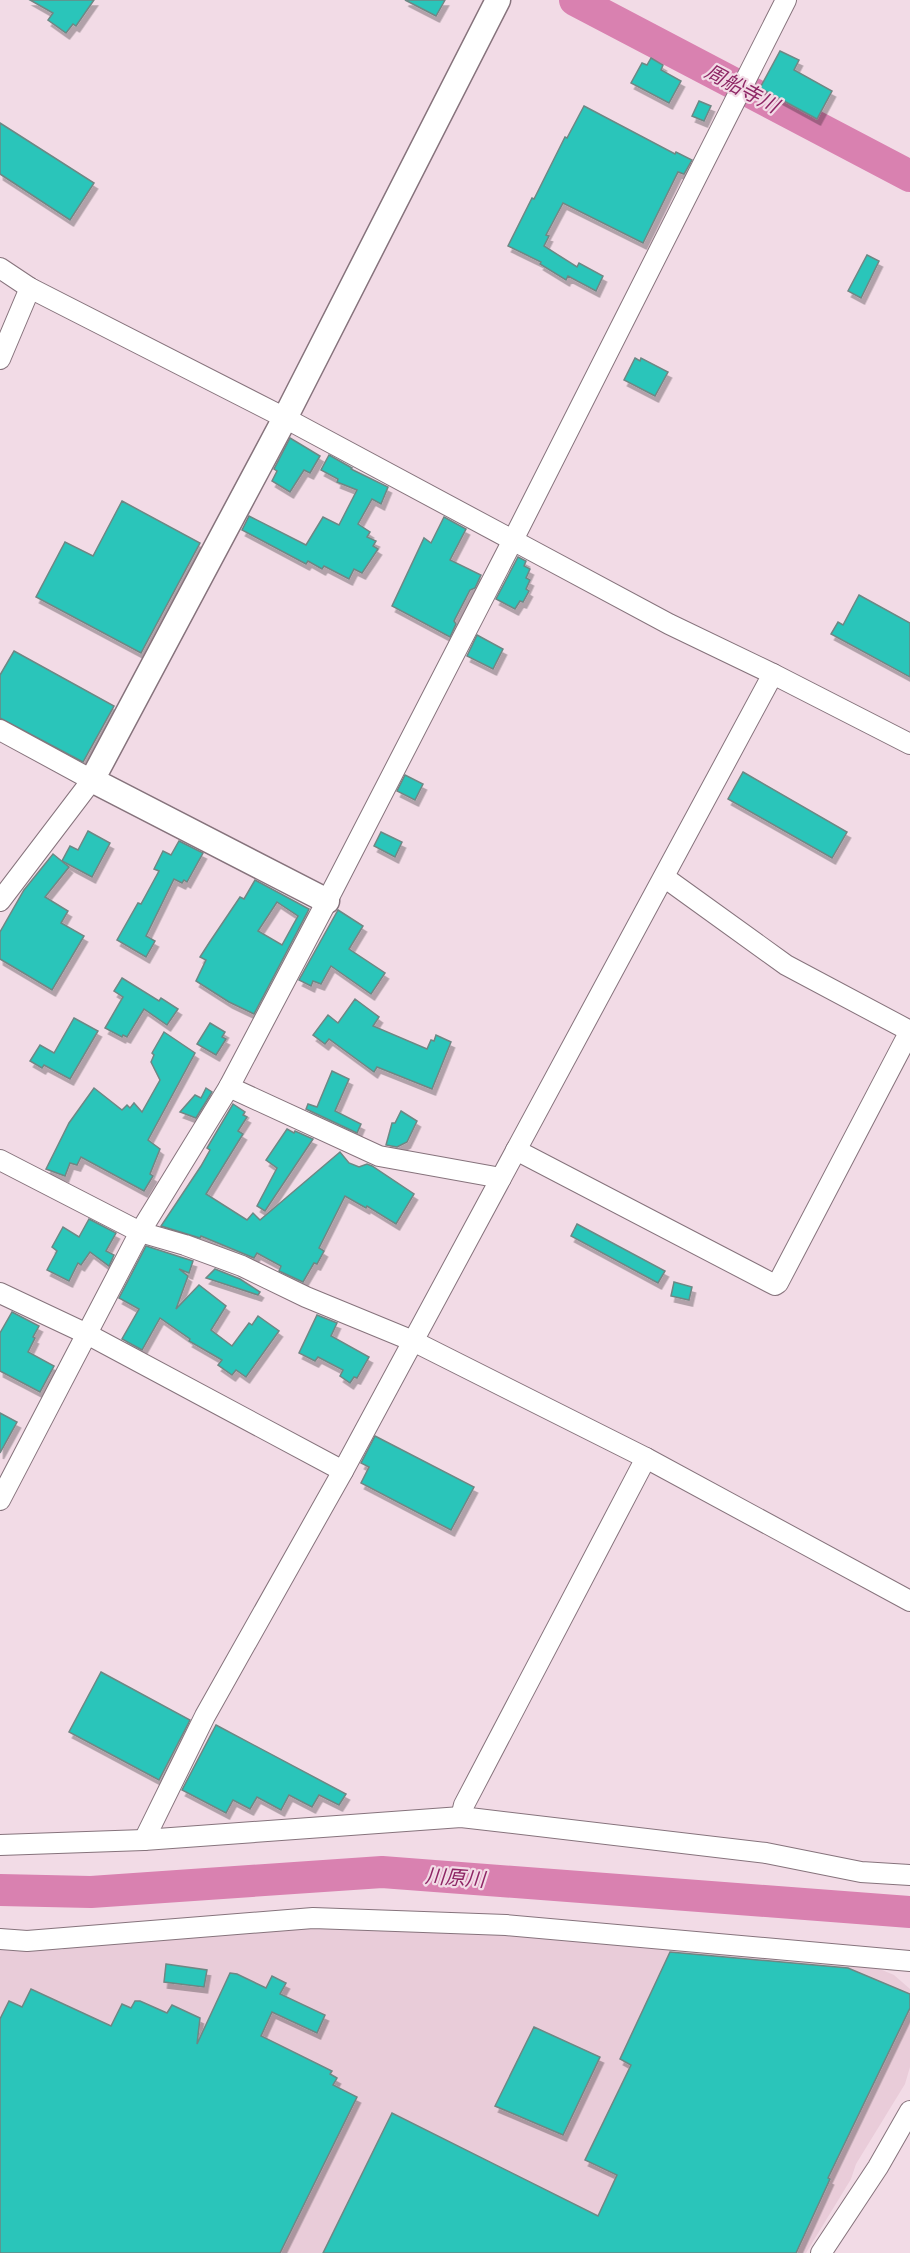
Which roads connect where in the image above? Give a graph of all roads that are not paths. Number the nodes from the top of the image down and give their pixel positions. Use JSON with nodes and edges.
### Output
{"nodes":[{"id":1,"x":498,"y":0,"type":"edge"},
{"id":2,"x":786,"y":0,"type":"edge"},
{"id":3,"x":0,"y":268,"type":"edge"},
{"id":4,"x":30,"y":288,"type":"junction"},
{"id":5,"x":0,"y":359,"type":"edge"},
{"id":6,"x":285,"y":418,"type":"junction"},
{"id":7,"x":513,"y":540,"type":"junction"},
{"id":8,"x":773,"y":674,"type":"junction"},
{"id":9,"x":0,"y":730,"type":"edge"},
{"id":10,"x":910,"y":744,"type":"edge"},
{"id":11,"x":92,"y":780,"type":"junction"},
{"id":12,"x":664,"y":877,"type":"junction"},
{"id":13,"x":0,"y":901,"type":"edge"},
{"id":14,"x":327,"y":901,"type":"junction"},
{"id":15,"x":910,"y":1031,"type":"edge"},
{"id":16,"x":230,"y":1087,"type":"junction"},
{"id":17,"x":516,"y":1150,"type":"junction"},
{"id":18,"x":0,"y":1160,"type":"edge"},
{"id":19,"x":501,"y":1178,"type":"junction"},
{"id":20,"x":140,"y":1232,"type":"junction"},
{"id":21,"x":0,"y":1293,"type":"edge"},
{"id":22,"x":87,"y":1334,"type":"junction"},
{"id":23,"x":413,"y":1341,"type":"junction"},
{"id":24,"x":646,"y":1458,"type":"junction"},
{"id":25,"x":343,"y":1471,"type":"junction"},
{"id":26,"x":0,"y":1500,"type":"edge"},
{"id":27,"x":909,"y":1597,"type":"edge"},
{"id":28,"x":462,"y":1817,"type":"junction"},
{"id":29,"x":144,"y":1840,"type":"junction"},
{"id":30,"x":0,"y":1845,"type":"edge"},
{"id":31,"x":910,"y":1875,"type":"edge"},
{"id":32,"x":0,"y":1939,"type":"edge"},
{"id":33,"x":910,"y":1961,"type":"edge"},
{"id":34,"x":910,"y":2111,"type":"edge"},
{"id":35,"x":821,"y":2253,"type":"edge"}],
"edges":[{"from":1,"to":6,"type":"street"},
{"from":2,"to":7,"type":"street"},
{"from":3,"to":4,"type":"street"},
{"from":4,"to":5,"type":"street"},
{"from":4,"to":6,"type":"street"},
{"from":6,"to":7,"type":"street"},
{"from":6,"to":11,"type":"street"},
{"from":7,"to":8,"type":"street"},
{"from":7,"to":14,"type":"street"},
{"from":8,"to":10,"type":"street"},
{"from":8,"to":12,"type":"street"},
{"from":9,"to":11,"type":"street"},
{"from":11,"to":13,"type":"street"},
{"from":11,"to":14,"type":"street"},
{"from":12,"to":15,"type":"street"},
{"from":12,"to":17,"type":"street"},
{"from":14,"to":16,"type":"street"},
{"from":15,"to":17,"type":"street"},
{"from":16,"to":19,"type":"street"},
{"from":16,"to":20,"type":"street"},
{"from":17,"to":19,"type":"street"},
{"from":18,"to":20,"type":"street"},
{"from":19,"to":23,"type":"street"},
{"from":20,"to":22,"type":"street"},
{"from":20,"to":23,"type":"street"},
{"from":21,"to":22,"type":"street"},
{"from":22,"to":25,"type":"street"},
{"from":22,"to":26,"type":"street"},
{"from":23,"to":24,"type":"street"},
{"from":23,"to":25,"type":"street"},
{"from":24,"to":27,"type":"street"},
{"from":24,"to":28,"type":"street"},
{"from":25,"to":29,"type":"street"},
{"from":28,"to":29,"type":"street"},
{"from":28,"to":31,"type":"street"},
{"from":29,"to":30,"type":"street"},
{"from":32,"to":33,"type":"street"},
{"from":34,"to":35,"type":"street"}]}
